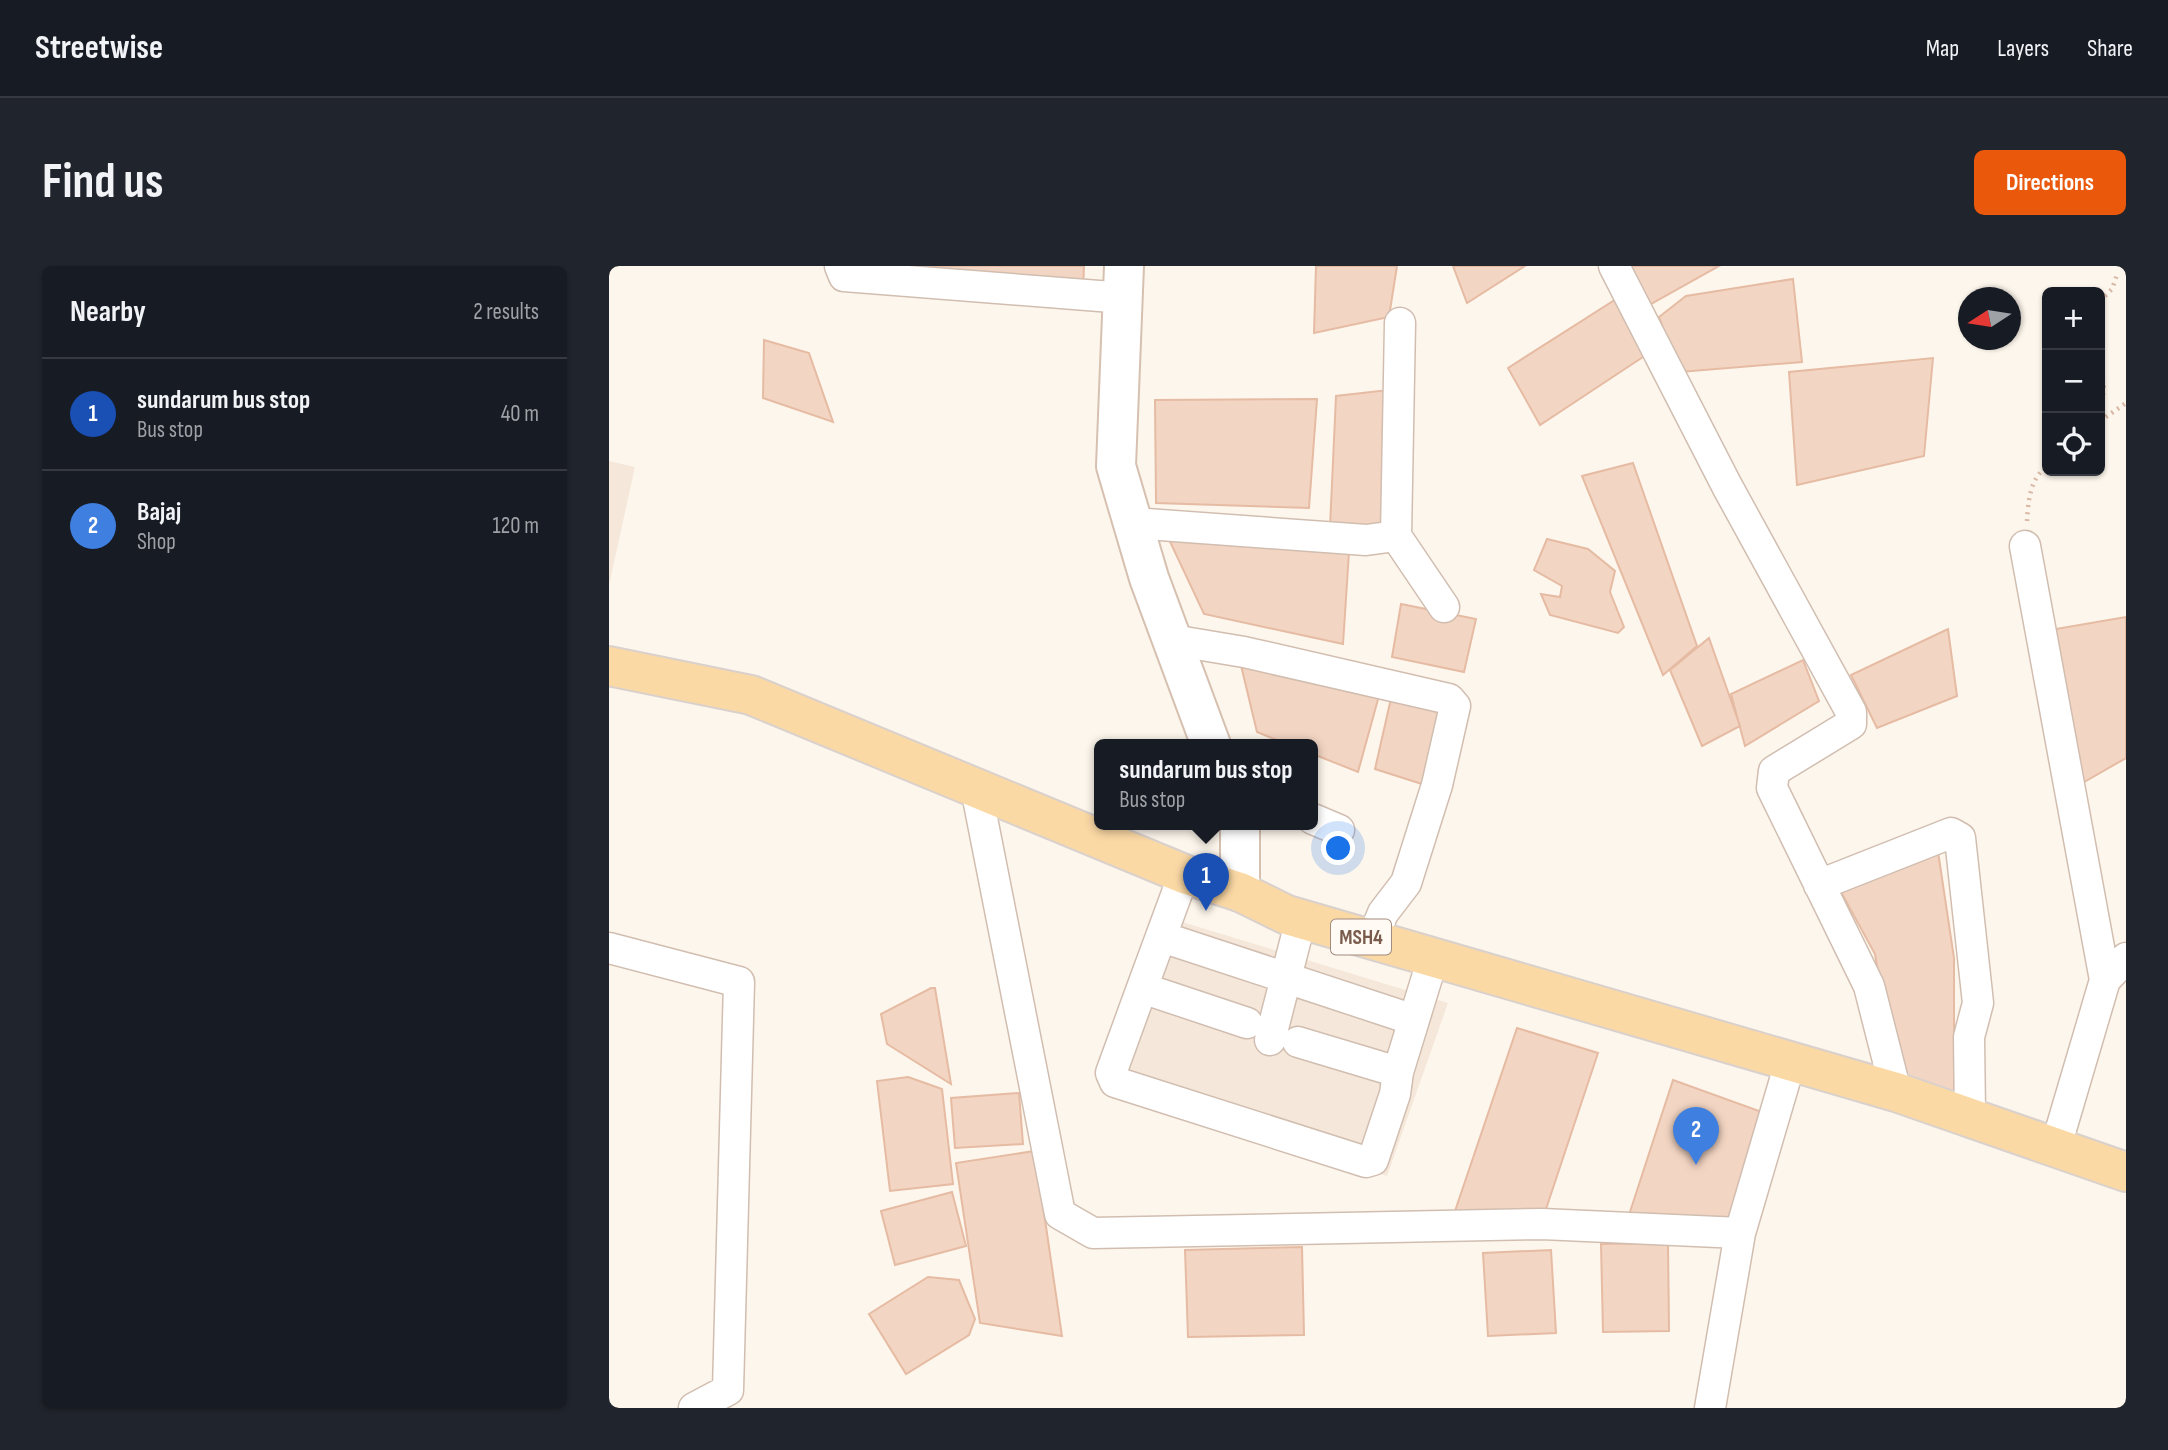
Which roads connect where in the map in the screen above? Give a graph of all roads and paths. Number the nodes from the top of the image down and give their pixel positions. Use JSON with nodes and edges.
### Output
{"nodes":[{"id":1,"x":840,"y":266,"type":"edge"},
{"id":2,"x":1614,"y":266,"type":"edge"},
{"id":3,"x":2118,"y":272,"type":"dead end"},
{"id":4,"x":1125,"y":282,"type":"edge"},
{"id":5,"x":2105,"y":296,"type":"edge"},
{"id":6,"x":1400,"y":323,"type":"dead end"},
{"id":7,"x":2126,"y":403,"type":"edge"},
{"id":8,"x":2105,"y":418,"type":"edge"},
{"id":9,"x":2042,"y":470,"type":"edge"},
{"id":10,"x":1133,"y":523,"type":"junction"},
{"id":11,"x":1396,"y":536,"type":"junction"},
{"id":12,"x":2025,"y":546,"type":"joint"},
{"id":13,"x":1444,"y":607,"type":"dead end"},
{"id":14,"x":1172,"y":640,"type":"junction"},
{"id":15,"x":609,"y":666,"type":"edge"},
{"id":16,"x":1209,"y":739,"type":"edge"},
{"id":17,"x":976,"y":788,"type":"junction"},
{"id":18,"x":1241,"y":830,"type":"edge"},
{"id":19,"x":1184,"y":874,"type":"junction"},
{"id":20,"x":1819,"y":885,"type":"junction"},
{"id":21,"x":1240,"y":892,"type":"junction"},
{"id":22,"x":1301,"y":919,"type":"junction"},
{"id":23,"x":1162,"y":937,"type":"junction"},
{"id":24,"x":1372,"y":940,"type":"junction"},
{"id":25,"x":609,"y":948,"type":"edge"},
{"id":26,"x":1433,"y":958,"type":"junction"},
{"id":27,"x":2126,"y":958,"type":"edge"},
{"id":28,"x":1286,"y":978,"type":"junction"},
{"id":29,"x":2105,"y":981,"type":"junction"},
{"id":30,"x":1142,"y":988,"type":"junction"},
{"id":31,"x":1414,"y":1020,"type":"junction"},
{"id":32,"x":1271,"y":1035,"type":"junction"},
{"id":33,"x":1790,"y":1063,"type":"junction"},
{"id":34,"x":1398,"y":1072,"type":"junction"},
{"id":35,"x":1896,"y":1092,"type":"junction"},
{"id":36,"x":1970,"y":1115,"type":"junction"},
{"id":37,"x":2056,"y":1146,"type":"junction"},
{"id":38,"x":2126,"y":1172,"type":"edge"},
{"id":39,"x":1740,"y":1233,"type":"junction"},
{"id":40,"x":694,"y":1408,"type":"edge"},
{"id":41,"x":1710,"y":1408,"type":"edge"}],
"edges":[{"from":1,"to":4,"type":"street"},
{"from":2,"to":20,"type":"street"},
{"from":3,"to":5,"type":"path"},
{"from":4,"to":10,"type":"street"},
{"from":6,"to":11,"type":"street"},
{"from":7,"to":8,"type":"path"},
{"from":9,"to":12,"type":"path"},
{"from":10,"to":11,"type":"street"},
{"from":10,"to":14,"type":"street"},
{"from":11,"to":13,"type":"street"},
{"from":12,"to":29,"type":"street"},
{"from":14,"to":16,"type":"street"},
{"from":14,"to":24,"type":"street"},
{"from":15,"to":17,"type":"main road","number":"MSH4"},
{"from":17,"to":19,"type":"main road","number":"MSH4"},
{"from":17,"to":39,"type":"street"},
{"from":18,"to":21,"type":"street"},
{"from":19,"to":21,"type":"main road","number":"MSH4"},
{"from":19,"to":23,"type":"street"},
{"from":20,"to":35,"type":"street"},
{"from":20,"to":36,"type":"street"},
{"from":21,"to":22,"type":"main road","number":"MSH4"},
{"from":22,"to":24,"type":"main road","number":"MSH4"},
{"from":22,"to":28,"type":"street"},
{"from":23,"to":28,"type":"street"},
{"from":23,"to":30,"type":"street"},
{"from":24,"to":26,"type":"main road","number":"MSH4"},
{"from":25,"to":40,"type":"street"},
{"from":26,"to":31,"type":"street"},
{"from":26,"to":33,"type":"main road","number":"MSH4"},
{"from":27,"to":29,"type":"street"},
{"from":28,"to":31,"type":"street"},
{"from":28,"to":32,"type":"street"},
{"from":29,"to":37,"type":"street"},
{"from":30,"to":32,"type":"street"},
{"from":30,"to":34,"type":"street"},
{"from":31,"to":34,"type":"street"},
{"from":32,"to":34,"type":"street"},
{"from":33,"to":35,"type":"main road","number":"MSH4"},
{"from":33,"to":39,"type":"street"},
{"from":35,"to":36,"type":"main road","number":"MSH4"},
{"from":36,"to":37,"type":"main road","number":"MSH4"},
{"from":37,"to":38,"type":"main road","number":"MSH4"},
{"from":39,"to":41,"type":"street"}]}
